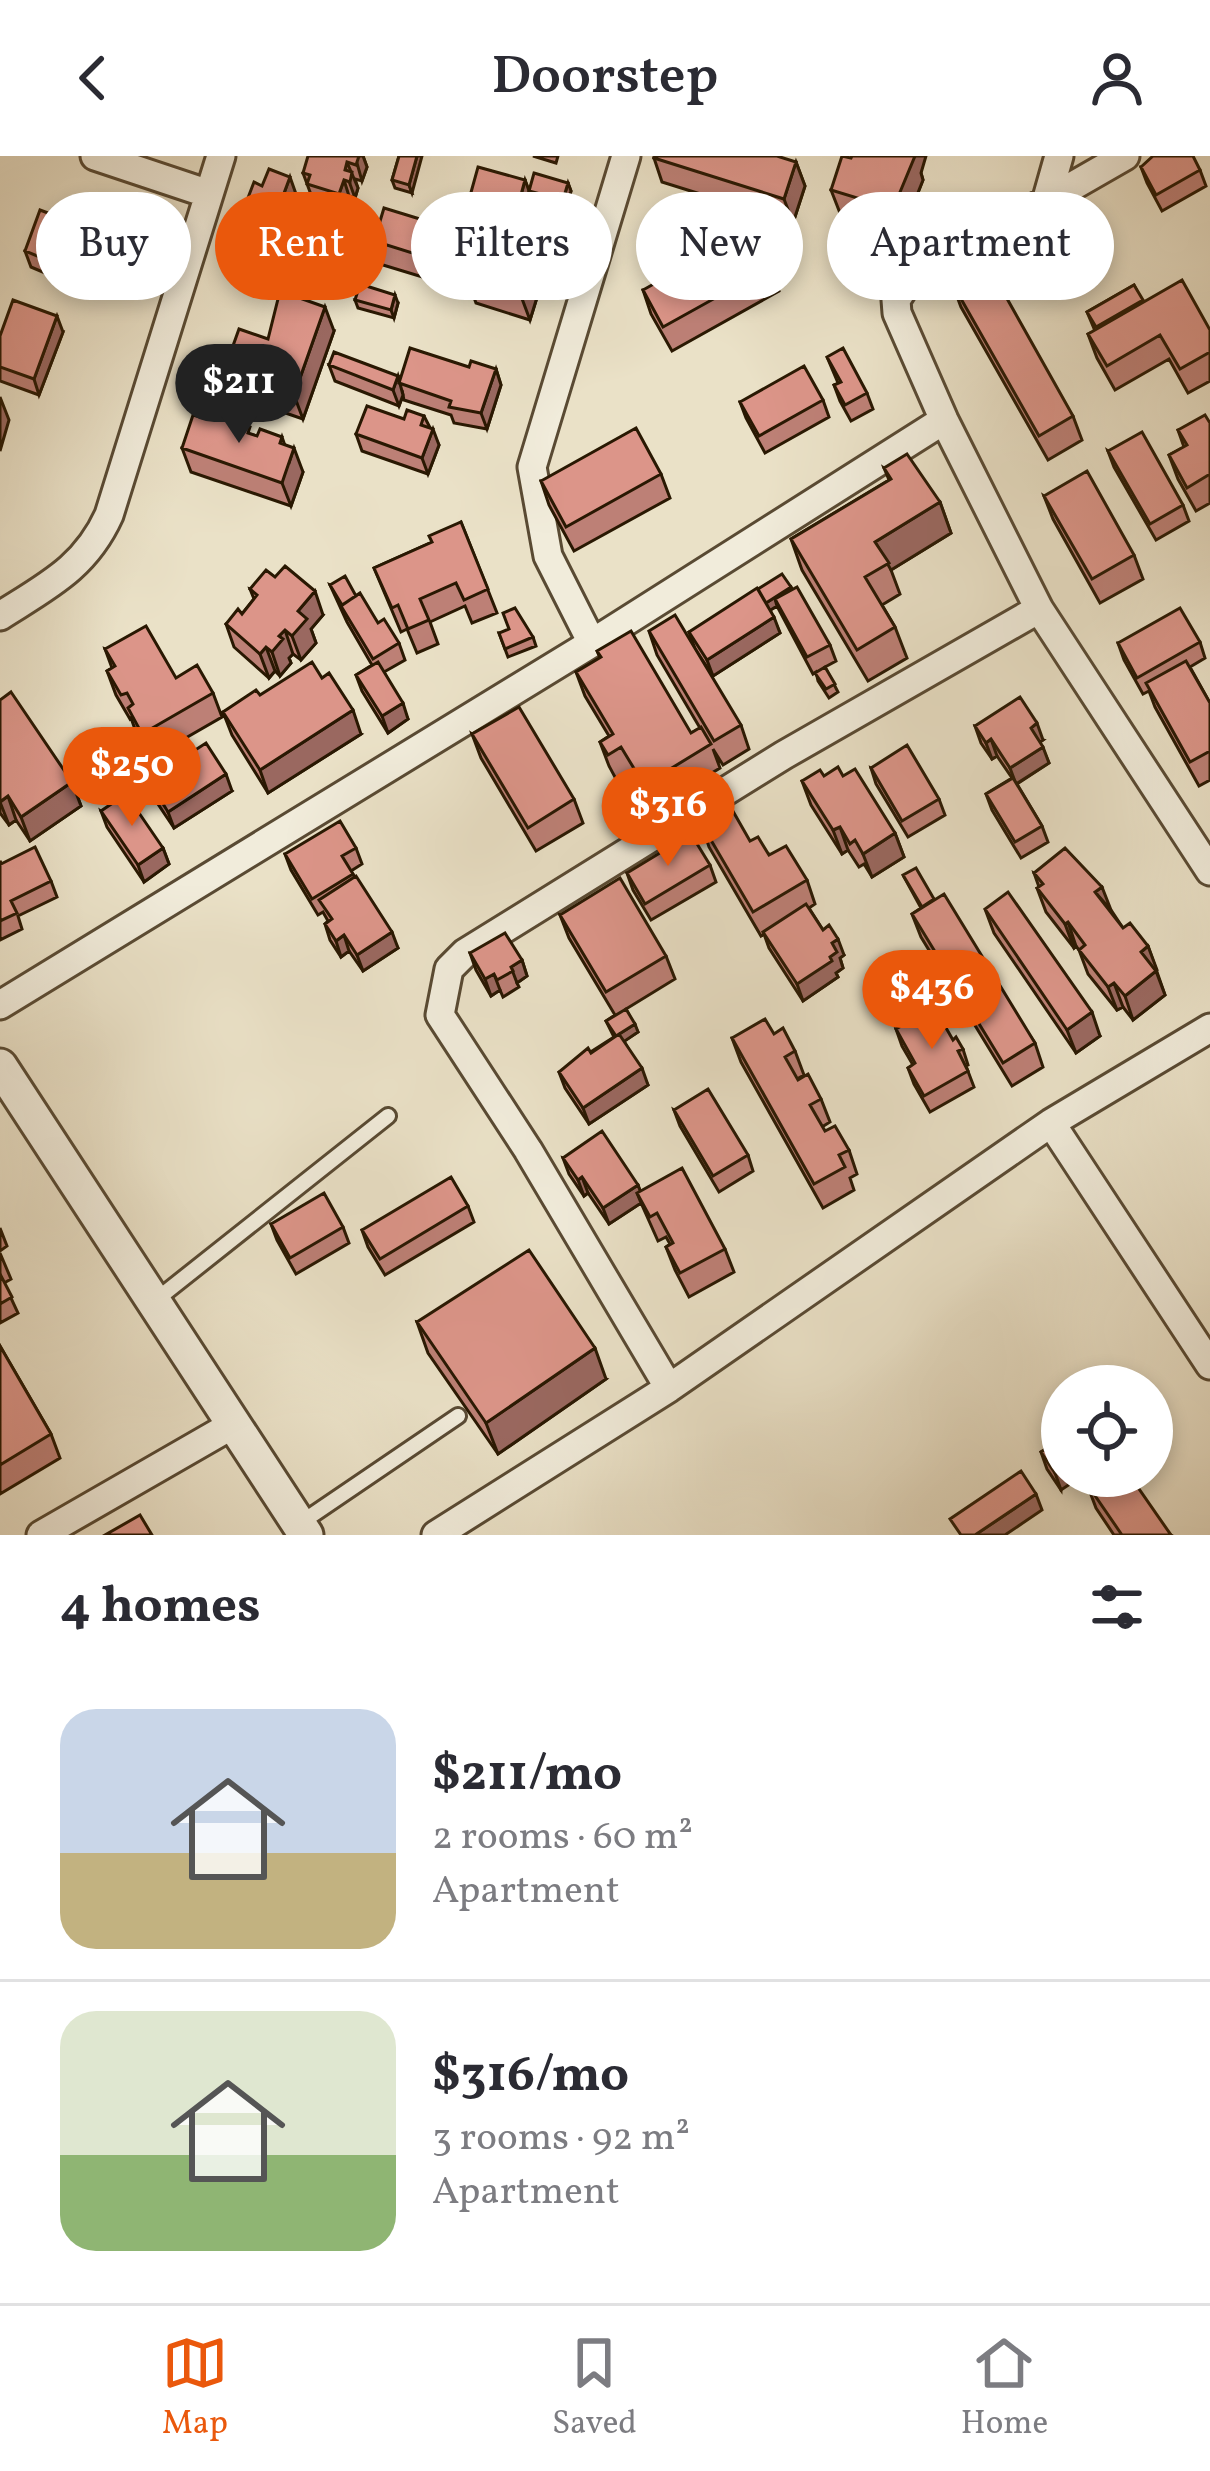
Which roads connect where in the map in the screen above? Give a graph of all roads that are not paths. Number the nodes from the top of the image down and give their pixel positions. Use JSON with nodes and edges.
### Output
{"nodes":[{"id":1,"x":95,"y":156,"type":"edge"},
{"id":2,"x":221,"y":156,"type":"edge"},
{"id":3,"x":626,"y":156,"type":"edge"},
{"id":4,"x":1059,"y":156,"type":"edge"},
{"id":5,"x":1125,"y":156,"type":"edge"},
{"id":6,"x":1049,"y":192,"type":"edge"},
{"id":7,"x":1063,"y":192,"type":"edge"},
{"id":8,"x":209,"y":194,"type":"junction"},
{"id":9,"x":896,"y":300,"type":"edge"},
{"id":10,"x":944,"y":420,"type":"junction"},
{"id":11,"x":1039,"y":609,"type":"junction"},
{"id":12,"x":0,"y":616,"type":"edge"},
{"id":13,"x":592,"y":643,"type":"junction"},
{"id":14,"x":1210,"y":872,"type":"edge"},
{"id":15,"x":0,"y":1005,"type":"edge"},
{"id":16,"x":1210,"y":1028,"type":"edge"},
{"id":17,"x":1,"y":1069,"type":"edge"},
{"id":18,"x":388,"y":1116,"type":"dead end"},
{"id":19,"x":1051,"y":1123,"type":"junction"},
{"id":20,"x":152,"y":1304,"type":"junction"},
{"id":21,"x":1210,"y":1365,"type":"edge"},
{"id":22,"x":669,"y":1388,"type":"junction"},
{"id":23,"x":458,"y":1416,"type":"edge"},
{"id":24,"x":234,"y":1424,"type":"junction"},
{"id":25,"x":303,"y":1529,"type":"edge"},
{"id":26,"x":41,"y":1535,"type":"edge"},
{"id":27,"x":436,"y":1535,"type":"edge"}],
"edges":[{"from":1,"to":8,"type":"street"},
{"from":2,"to":8,"type":"street"},
{"from":3,"to":13,"type":"street"},
{"from":4,"to":6,"type":"street"},
{"from":5,"to":7,"type":"street"},
{"from":8,"to":12,"type":"street"},
{"from":9,"to":10,"type":"street"},
{"from":10,"to":11,"type":"street"},
{"from":10,"to":13,"type":"street"},
{"from":11,"to":14,"type":"street"},
{"from":11,"to":22,"type":"street"},
{"from":13,"to":15,"type":"street"},
{"from":16,"to":19,"type":"street"},
{"from":17,"to":20,"type":"street"},
{"from":18,"to":20,"type":"lane"},
{"from":19,"to":21,"type":"street"},
{"from":19,"to":22,"type":"street"},
{"from":20,"to":24,"type":"street"},
{"from":22,"to":27,"type":"street"},
{"from":23,"to":25,"type":"lane"},
{"from":24,"to":25,"type":"street"},
{"from":24,"to":26,"type":"street"}]}
